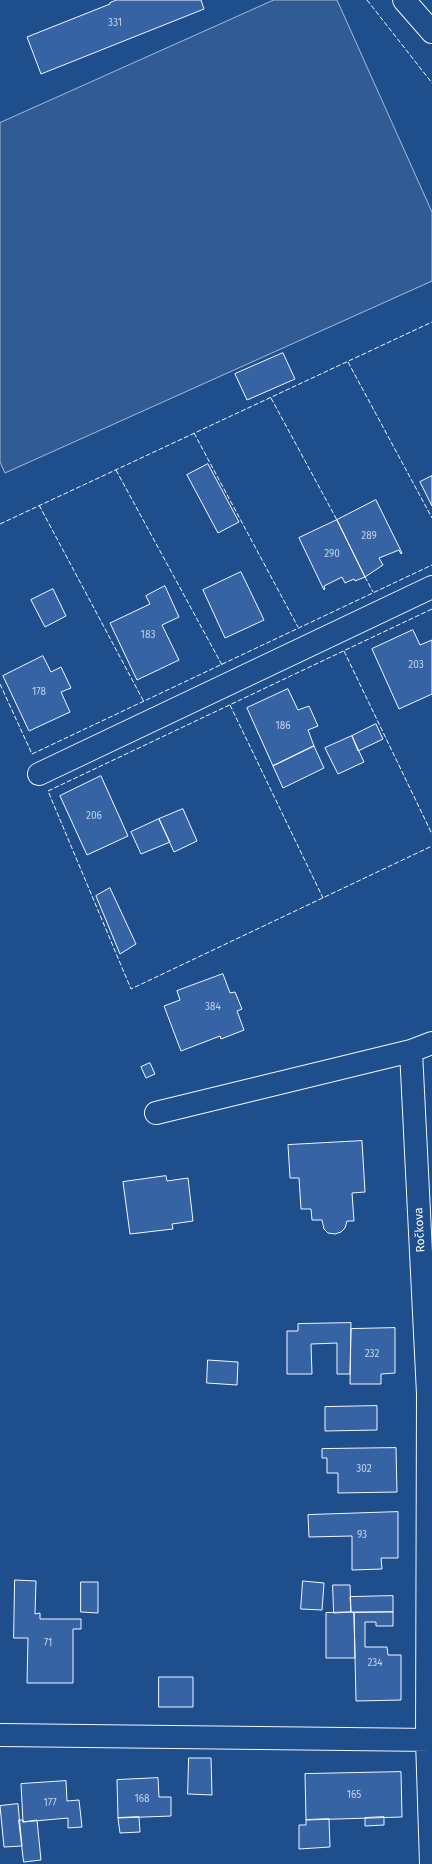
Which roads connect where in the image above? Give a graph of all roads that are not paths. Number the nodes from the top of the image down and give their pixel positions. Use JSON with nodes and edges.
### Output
{"nodes":[{"id":1,"x":404,"y":0,"type":"edge"},
{"id":2,"x":432,"y":32,"type":"edge"},
{"id":3,"x":432,"y":588,"type":"edge"},
{"id":4,"x":39,"y":774,"type":"dead end"},
{"id":5,"x":432,"y":1043,"type":"edge"},
{"id":6,"x":411,"y":1051,"type":"junction"},
{"id":7,"x":156,"y":1113,"type":"dead end"},
{"id":8,"x":430,"y":1394,"type":"edge"},
{"id":9,"x":0,"y":1735,"type":"edge"},
{"id":10,"x":429,"y":1740,"type":"edge"},
{"id":11,"x":431,"y":1864,"type":"edge"}],
"edges":[{"from":1,"to":2,"type":"street"},
{"from":3,"to":4,"type":"street"},
{"from":5,"to":6,"type":"street"},
{"from":6,"to":7,"type":"street"},
{"from":6,"to":8,"type":"street","name":"Ročkova"},
{"from":8,"to":10,"type":"street","name":"Ročkova"},
{"from":9,"to":10,"type":"street"},
{"from":10,"to":11,"type":"street","name":"Ročkova"}]}
